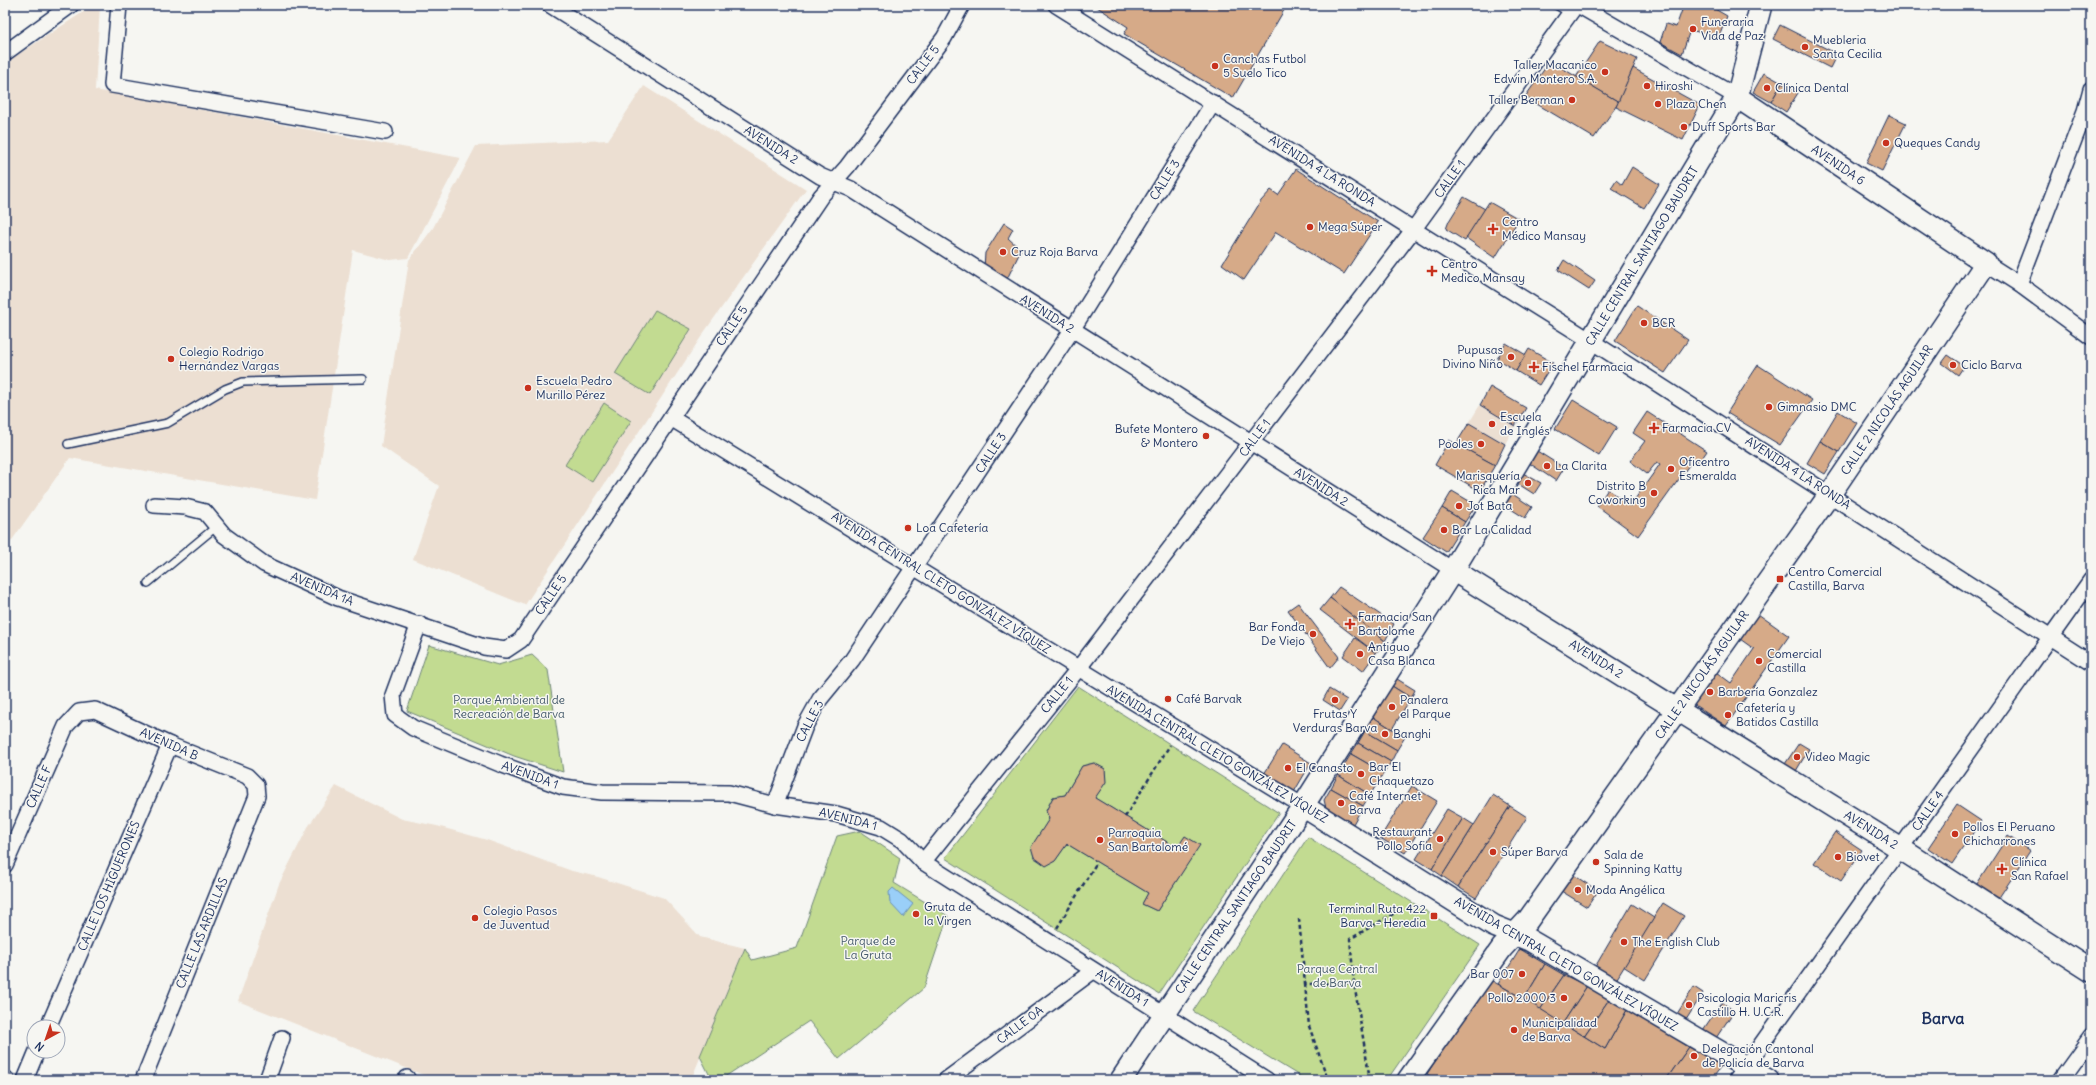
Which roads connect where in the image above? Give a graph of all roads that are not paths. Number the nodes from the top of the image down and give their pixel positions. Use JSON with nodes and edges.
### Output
{"nodes":[{"id":1,"x":71,"y":5,"type":"edge"},
{"id":2,"x":119,"y":5,"type":"edge"},
{"id":3,"x":550,"y":5,"type":"edge"},
{"id":4,"x":962,"y":5,"type":"edge"},
{"id":5,"x":1056,"y":5,"type":"edge"},
{"id":6,"x":1556,"y":5,"type":"edge"},
{"id":7,"x":1761,"y":5,"type":"edge"},
{"id":8,"x":1574,"y":8,"type":"edge"},
{"id":9,"x":5,"y":52,"type":"edge"},
{"id":10,"x":2091,"y":89,"type":"edge"},
{"id":11,"x":1737,"y":97,"type":"junction"},
{"id":12,"x":1213,"y":103,"type":"junction"},
{"id":13,"x":385,"y":132,"type":"dead end"},
{"id":14,"x":834,"y":182,"type":"junction"},
{"id":15,"x":1414,"y":230,"type":"junction"},
{"id":16,"x":1986,"y":263,"type":"junction"},
{"id":17,"x":2019,"y":284,"type":"junction"},
{"id":18,"x":1072,"y":330,"type":"junction"},
{"id":19,"x":2091,"y":337,"type":"edge"},
{"id":20,"x":1591,"y":341,"type":"junction"},
{"id":21,"x":363,"y":379,"type":"dead end"},
{"id":22,"x":671,"y":418,"type":"junction"},
{"id":23,"x":1251,"y":442,"type":"junction"},
{"id":24,"x":68,"y":444,"type":"dead end"},
{"id":25,"x":1830,"y":494,"type":"junction"},
{"id":26,"x":154,"y":505,"type":"dead end"},
{"id":27,"x":217,"y":526,"type":"junction"},
{"id":28,"x":916,"y":566,"type":"junction"},
{"id":29,"x":1453,"y":570,"type":"junction"},
{"id":30,"x":2091,"y":580,"type":"edge"},
{"id":31,"x":148,"y":583,"type":"dead end"},
{"id":32,"x":419,"y":624,"type":"junction"},
{"id":33,"x":2050,"y":636,"type":"junction"},
{"id":34,"x":506,"y":650,"type":"joint"},
{"id":35,"x":2091,"y":663,"type":"edge"},
{"id":36,"x":1078,"y":669,"type":"junction"},
{"id":37,"x":1677,"y":710,"type":"junction"},
{"id":38,"x":79,"y":712,"type":"joint"},
{"id":39,"x":170,"y":745,"type":"junction"},
{"id":40,"x":256,"y":785,"type":"joint"},
{"id":41,"x":774,"y":805,"type":"junction"},
{"id":42,"x":1303,"y":806,"type":"junction"},
{"id":43,"x":1901,"y":849,"type":"junction"},
{"id":44,"x":923,"y":862,"type":"junction"},
{"id":45,"x":5,"y":865,"type":"edge"},
{"id":46,"x":1515,"y":934,"type":"junction"},
{"id":47,"x":1093,"y":971,"type":"junction"},
{"id":48,"x":2091,"y":971,"type":"edge"},
{"id":49,"x":1164,"y":1015,"type":"junction"},
{"id":50,"x":51,"y":1019,"type":"edge"},
{"id":51,"x":2091,"y":1037,"type":"edge"},
{"id":52,"x":282,"y":1038,"type":"dead end"},
{"id":53,"x":34,"y":1059,"type":"edge"},
{"id":54,"x":1741,"y":1074,"type":"edge"},
{"id":55,"x":5,"y":1078,"type":"edge"},
{"id":56,"x":7,"y":1080,"type":"edge"},
{"id":57,"x":25,"y":1080,"type":"edge"},
{"id":58,"x":143,"y":1080,"type":"edge"},
{"id":59,"x":267,"y":1080,"type":"edge"},
{"id":60,"x":948,"y":1080,"type":"edge"},
{"id":61,"x":1120,"y":1080,"type":"edge"},
{"id":62,"x":1267,"y":1080,"type":"edge"},
{"id":63,"x":1408,"y":1080,"type":"edge"},
{"id":64,"x":1768,"y":1080,"type":"edge"},
{"id":65,"x":2060,"y":1080,"type":"edge"}],
"edges":[{"from":1,"to":9,"type":"street"},
{"from":2,"to":13,"type":"street"},
{"from":3,"to":14,"type":"street","name":"AVENIDA 2"},
{"from":4,"to":14,"type":"street","name":"CALLE 5"},
{"from":5,"to":12,"type":"street","name":"AVENIDA 4 LA RONDA"},
{"from":6,"to":8,"type":"lane","name":"AVENIDA 6"},
{"from":7,"to":11,"type":"main road","name":"CALLE CENTRAL SANTIAGO BAUDRIT"},
{"from":8,"to":11,"type":"street","name":"AVENIDA 6"},
{"from":8,"to":15,"type":"street","name":"CALLE 1"},
{"from":10,"to":17,"type":"street"},
{"from":11,"to":16,"type":"main road","name":"AVENIDA 6"},
{"from":11,"to":20,"type":"main road","name":"CALLE CENTRAL SANTIAGO BAUDRIT"},
{"from":12,"to":15,"type":"street","name":"AVENIDA 4 LA RONDA"},
{"from":12,"to":18,"type":"street","name":"CALLE 3"},
{"from":14,"to":18,"type":"street","name":"AVENIDA 2"},
{"from":14,"to":22,"type":"street","name":"CALLE 5"},
{"from":15,"to":20,"type":"street","name":"AVENIDA 4 LA RONDA"},
{"from":15,"to":23,"type":"street","name":"CALLE 1"},
{"from":16,"to":17,"type":"street","name":"AVENIDA 6"},
{"from":16,"to":25,"type":"main road","name":"CALLE 2 NICOLÁS AGUILAR"},
{"from":17,"to":19,"type":"street","name":"AVENIDA 6"},
{"from":18,"to":23,"type":"street","name":"AVENIDA 2"},
{"from":18,"to":28,"type":"street","name":"CALLE 3"},
{"from":20,"to":25,"type":"street","name":"AVENIDA 4 LA RONDA"},
{"from":20,"to":29,"type":"main road","name":"CALLE CENTRAL SANTIAGO BAUDRIT"},
{"from":21,"to":24,"type":"lane"},
{"from":22,"to":28,"type":"street","name":"AVENIDA CENTRAL CLETO GONZÁLEZ VÍQUEZ"},
{"from":22,"to":34,"type":"street","name":"CALLE 5"},
{"from":23,"to":29,"type":"street","name":"AVENIDA 2"},
{"from":23,"to":36,"type":"street","name":"CALLE 1"},
{"from":25,"to":33,"type":"street","name":"AVENIDA 4 LA RONDA"},
{"from":25,"to":37,"type":"main road","name":"CALLE 2 NICOLÁS AGUILAR"},
{"from":26,"to":27,"type":"street","name":"AVENIDA 1A"},
{"from":27,"to":31,"type":"lane"},
{"from":27,"to":32,"type":"street","name":"AVENIDA 1A"},
{"from":28,"to":36,"type":"street","name":"AVENIDA CENTRAL CLETO GONZÁLEZ VÍQUEZ"},
{"from":28,"to":41,"type":"street","name":"CALLE 3"},
{"from":29,"to":37,"type":"main road","name":"AVENIDA 2"},
{"from":29,"to":42,"type":"main road","name":"CALLE CENTRAL SANTIAGO BAUDRIT"},
{"from":30,"to":33,"type":"street","name":"CALLE 4"},
{"from":32,"to":34,"type":"street","name":"AVENIDA 1A"},
{"from":32,"to":41,"type":"street","name":"AVENIDA 1"},
{"from":33,"to":35,"type":"street","name":"AVENIDA 4 LA RONDA"},
{"from":33,"to":43,"type":"street","name":"CALLE 4"},
{"from":36,"to":42,"type":"street","name":"AVENIDA CENTRAL CLETO GONZÁLEZ VÍQUEZ"},
{"from":36,"to":44,"type":"street","name":"CALLE 1"},
{"from":37,"to":43,"type":"main road","name":"AVENIDA 2"},
{"from":37,"to":46,"type":"main road","name":"CALLE 2 NICOLÁS AGUILAR"},
{"from":38,"to":39,"type":"street","name":"AVENIDA B"},
{"from":38,"to":45,"type":"street","name":"CALLE F"},
{"from":39,"to":40,"type":"street","name":"AVENIDA B"},
{"from":39,"to":50,"type":"street","name":"CALLE LOS HIGUERONES"},
{"from":40,"to":58,"type":"street","name":"CALLE LAS ARDILLAS"},
{"from":41,"to":44,"type":"street","name":"AVENIDA 1"},
{"from":42,"to":46,"type":"main road","name":"AVENIDA CENTRAL CLETO GONZÁLEZ VÍQUEZ"},
{"from":42,"to":49,"type":"main road","name":"CALLE CENTRAL SANTIAGO BAUDRIT"},
{"from":43,"to":48,"type":"main road","name":"AVENIDA 2"},
{"from":43,"to":54,"type":"street","name":"CALLE 4"},
{"from":44,"to":47,"type":"street","name":"AVENIDA 1"},
{"from":46,"to":54,"type":"main road","name":"AVENIDA CENTRAL CLETO GONZÁLEZ VÍQUEZ"},
{"from":46,"to":63,"type":"main road","name":"CALLE 2 NICOLÁS AGUILAR"},
{"from":47,"to":49,"type":"street","name":"AVENIDA 1"},
{"from":47,"to":60,"type":"street","name":"CALLE 0A"},
{"from":49,"to":61,"type":"main road","name":"CALLE CENTRAL SANTIAGO BAUDRIT"},
{"from":49,"to":62,"type":"street","name":"AVENIDA 1"},
{"from":51,"to":65,"type":"street"},
{"from":52,"to":59,"type":"street"},
{"from":53,"to":57,"type":"street"},
{"from":54,"to":64,"type":"main road","name":"AVENIDA CENTRAL CLETO GONZÁLEZ VÍQUEZ"},
{"from":55,"to":56,"type":"street"}]}
